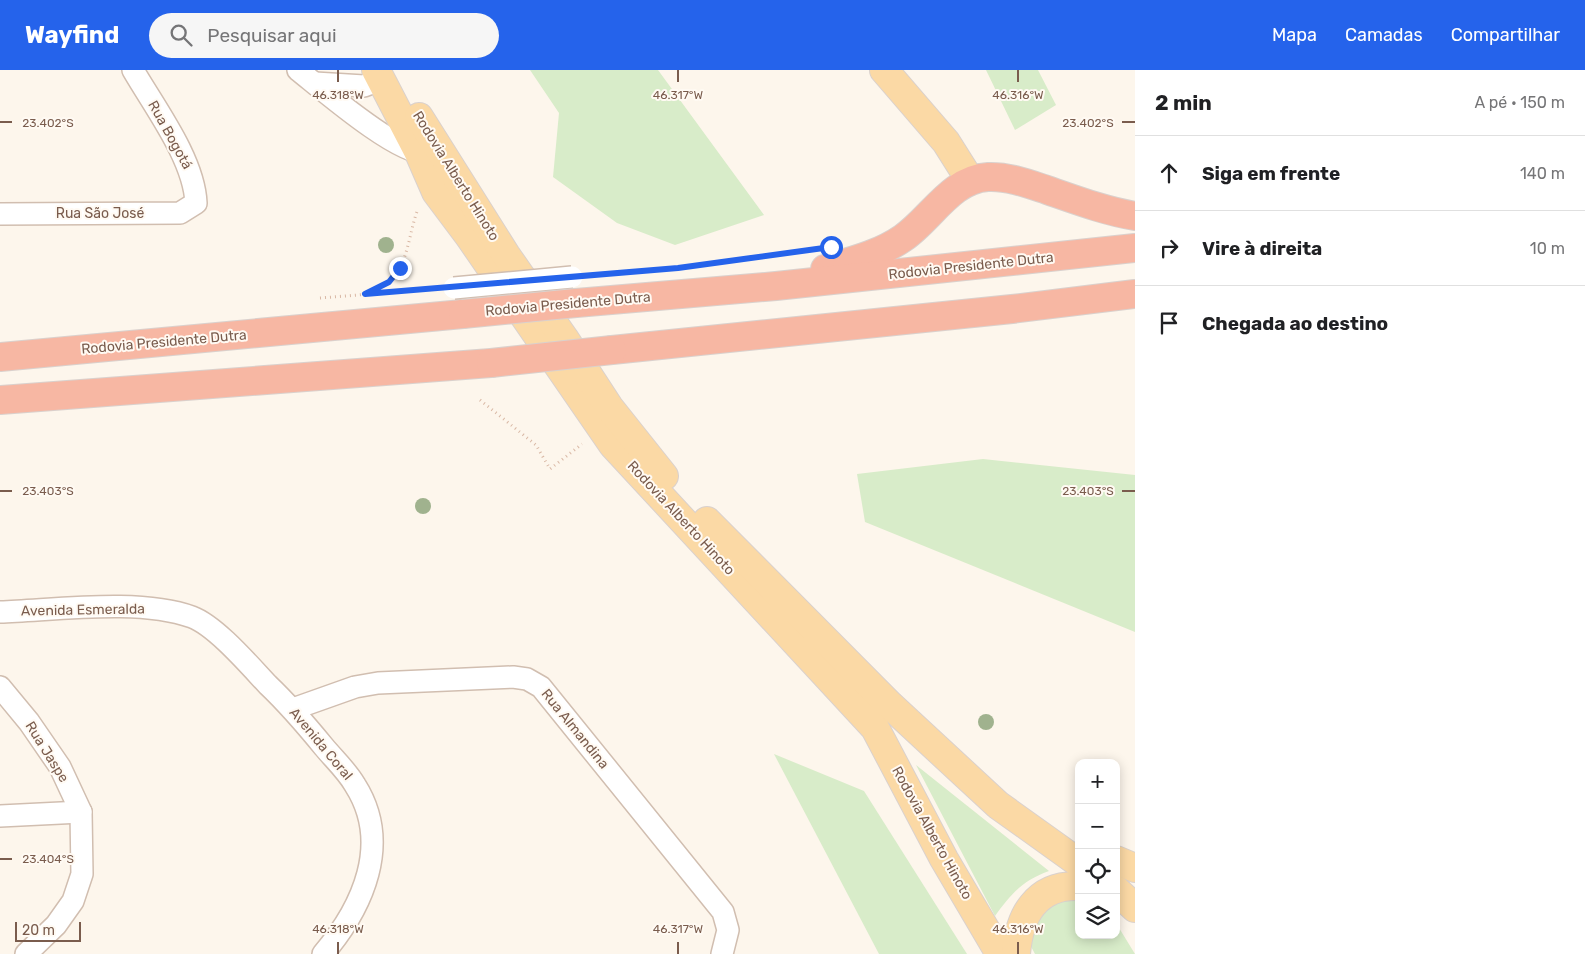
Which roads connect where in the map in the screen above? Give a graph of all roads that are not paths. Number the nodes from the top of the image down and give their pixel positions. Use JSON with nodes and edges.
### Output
{"nodes":[{"id":1,"x":133,"y":70,"type":"edge"},
{"id":2,"x":298,"y":70,"type":"edge"},
{"id":3,"x":884,"y":70,"type":"edge"},
{"id":4,"x":384,"y":73,"type":"edge"},
{"id":5,"x":315,"y":83,"type":"junction"},
{"id":6,"x":429,"y":152,"type":"junction"},
{"id":7,"x":970,"y":180,"type":"junction"},
{"id":8,"x":196,"y":203,"type":"joint"},
{"id":9,"x":0,"y":214,"type":"edge"},
{"id":10,"x":1135,"y":216,"type":"edge"},
{"id":11,"x":1135,"y":248,"type":"edge"},
{"id":12,"x":776,"y":286,"type":"junction"},
{"id":13,"x":454,"y":288,"type":"road end"},
{"id":14,"x":574,"y":290,"type":"junction"},
{"id":15,"x":1135,"y":294,"type":"edge"},
{"id":16,"x":0,"y":357,"type":"edge"},
{"id":17,"x":0,"y":400,"type":"edge"},
{"id":18,"x":167,"y":609,"type":"joint"},
{"id":19,"x":0,"y":612,"type":"edge"},
{"id":20,"x":0,"y":687,"type":"edge"},
{"id":21,"x":293,"y":709,"type":"junction"},
{"id":22,"x":998,"y":805,"type":"junction"},
{"id":23,"x":81,"y":812,"type":"junction"},
{"id":24,"x":0,"y":816,"type":"edge"},
{"id":25,"x":1075,"y":839,"type":"edge"},
{"id":26,"x":1075,"y":860,"type":"edge"},
{"id":27,"x":1120,"y":862,"type":"edge"},
{"id":28,"x":1135,"y":868,"type":"edge"},
{"id":29,"x":1075,"y":886,"type":"edge"},
{"id":30,"x":26,"y":954,"type":"edge"},
{"id":31,"x":323,"y":954,"type":"edge"},
{"id":32,"x":722,"y":954,"type":"edge"},
{"id":33,"x":1000,"y":954,"type":"edge"},
{"id":34,"x":1016,"y":954,"type":"edge"}],
"edges":[{"from":1,"to":8,"type":"street","name":"Rua Bogotá"},
{"from":2,"to":5,"type":"street"},
{"from":3,"to":7,"type":"main road"},
{"from":4,"to":5,"type":"street"},
{"from":4,"to":6,"type":"main road","name":"Rodovia Alberto Hinoto"},
{"from":5,"to":6,"type":"street"},
{"from":6,"to":22,"type":"main road","name":"Rodovia Alberto Hinoto"},
{"from":6,"to":33,"type":"main road","name":"Rodovia Alberto Hinoto"},
{"from":7,"to":10,"type":"highway"},
{"from":7,"to":12,"type":"highway"},
{"from":8,"to":9,"type":"street","name":"Rua São José"},
{"from":11,"to":12,"type":"highway","name":"Rodovia Presidente Dutra"},
{"from":12,"to":14,"type":"highway","name":"Rodovia Presidente Dutra"},
{"from":13,"to":14,"type":"street","bridge":true},
{"from":14,"to":16,"type":"highway","name":"Rodovia Presidente Dutra","bridge":true},
{"from":15,"to":17,"type":"highway","bridge":true},
{"from":18,"to":19,"type":"street","name":"Avenida Esmeralda"},
{"from":18,"to":21,"type":"street","name":"Avenida Coral"},
{"from":20,"to":23,"type":"street","name":"Rua Jaspe"},
{"from":21,"to":31,"type":"street","name":"Avenida Coral"},
{"from":21,"to":32,"type":"street","name":"Rua Almandina"},
{"from":22,"to":25,"type":"main road"},
{"from":22,"to":26,"type":"main road","name":"Rodovia Alberto Hinoto"},
{"from":23,"to":24,"type":"street"},
{"from":23,"to":30,"type":"street","name":"Rua Jaspe"},
{"from":27,"to":28,"type":"main road"},
{"from":29,"to":34,"type":"main road"}]}
